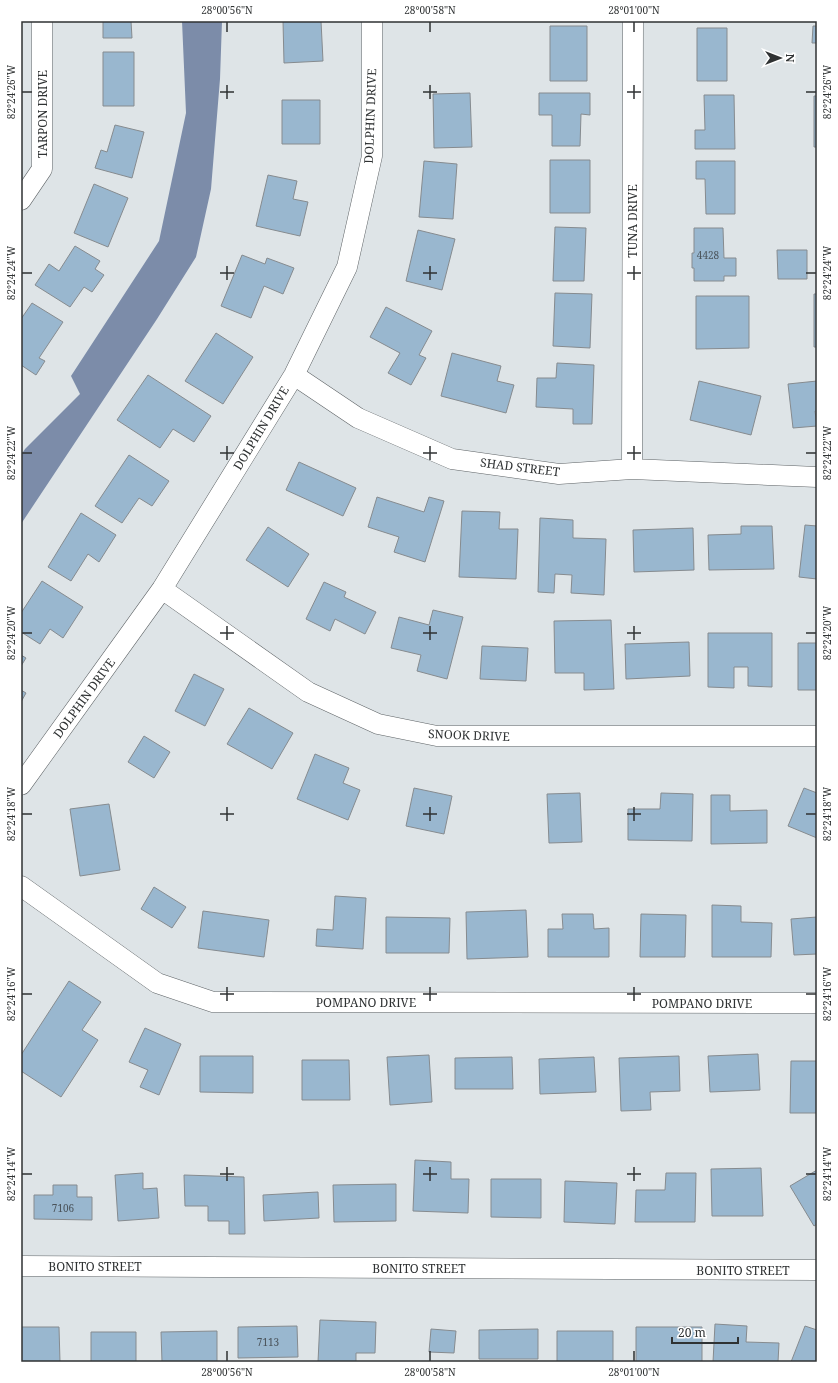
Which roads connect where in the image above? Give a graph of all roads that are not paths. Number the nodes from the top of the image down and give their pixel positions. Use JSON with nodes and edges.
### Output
{"nodes":[{"id":1,"x":42,"y":21,"type":"edge"},
{"id":2,"x":372,"y":21,"type":"edge"},
{"id":3,"x":633,"y":21,"type":"edge"},
{"id":4,"x":21,"y":200,"type":"edge"},
{"id":5,"x":294,"y":375,"type":"junction"},
{"id":6,"x":632,"y":469,"type":"junction"},
{"id":7,"x":817,"y":477,"type":"edge"},
{"id":8,"x":162,"y":589,"type":"junction"},
{"id":9,"x":817,"y":736,"type":"edge"},
{"id":10,"x":21,"y":785,"type":"edge"},
{"id":11,"x":21,"y":886,"type":"edge"},
{"id":12,"x":817,"y":1003,"type":"edge"},
{"id":13,"x":21,"y":1266,"type":"edge"},
{"id":14,"x":817,"y":1270,"type":"edge"}],
"edges":[{"from":1,"to":4,"type":"street","name":"TARPON DRIVE"},
{"from":2,"to":5,"type":"street","name":"DOLPHIN DRIVE"},
{"from":3,"to":6,"type":"street","name":"TUNA DRIVE"},
{"from":5,"to":6,"type":"street","name":"SHAD STREET"},
{"from":5,"to":8,"type":"street","name":"DOLPHIN DRIVE"},
{"from":6,"to":7,"type":"street","name":"SHAD STREET"},
{"from":8,"to":9,"type":"street","name":"SNOOK DRIVE"},
{"from":8,"to":10,"type":"street","name":"DOLPHIN DRIVE"},
{"from":11,"to":12,"type":"street","name":"POMPANO DRIVE"},
{"from":13,"to":14,"type":"street","name":"BONITO STREET"}]}
